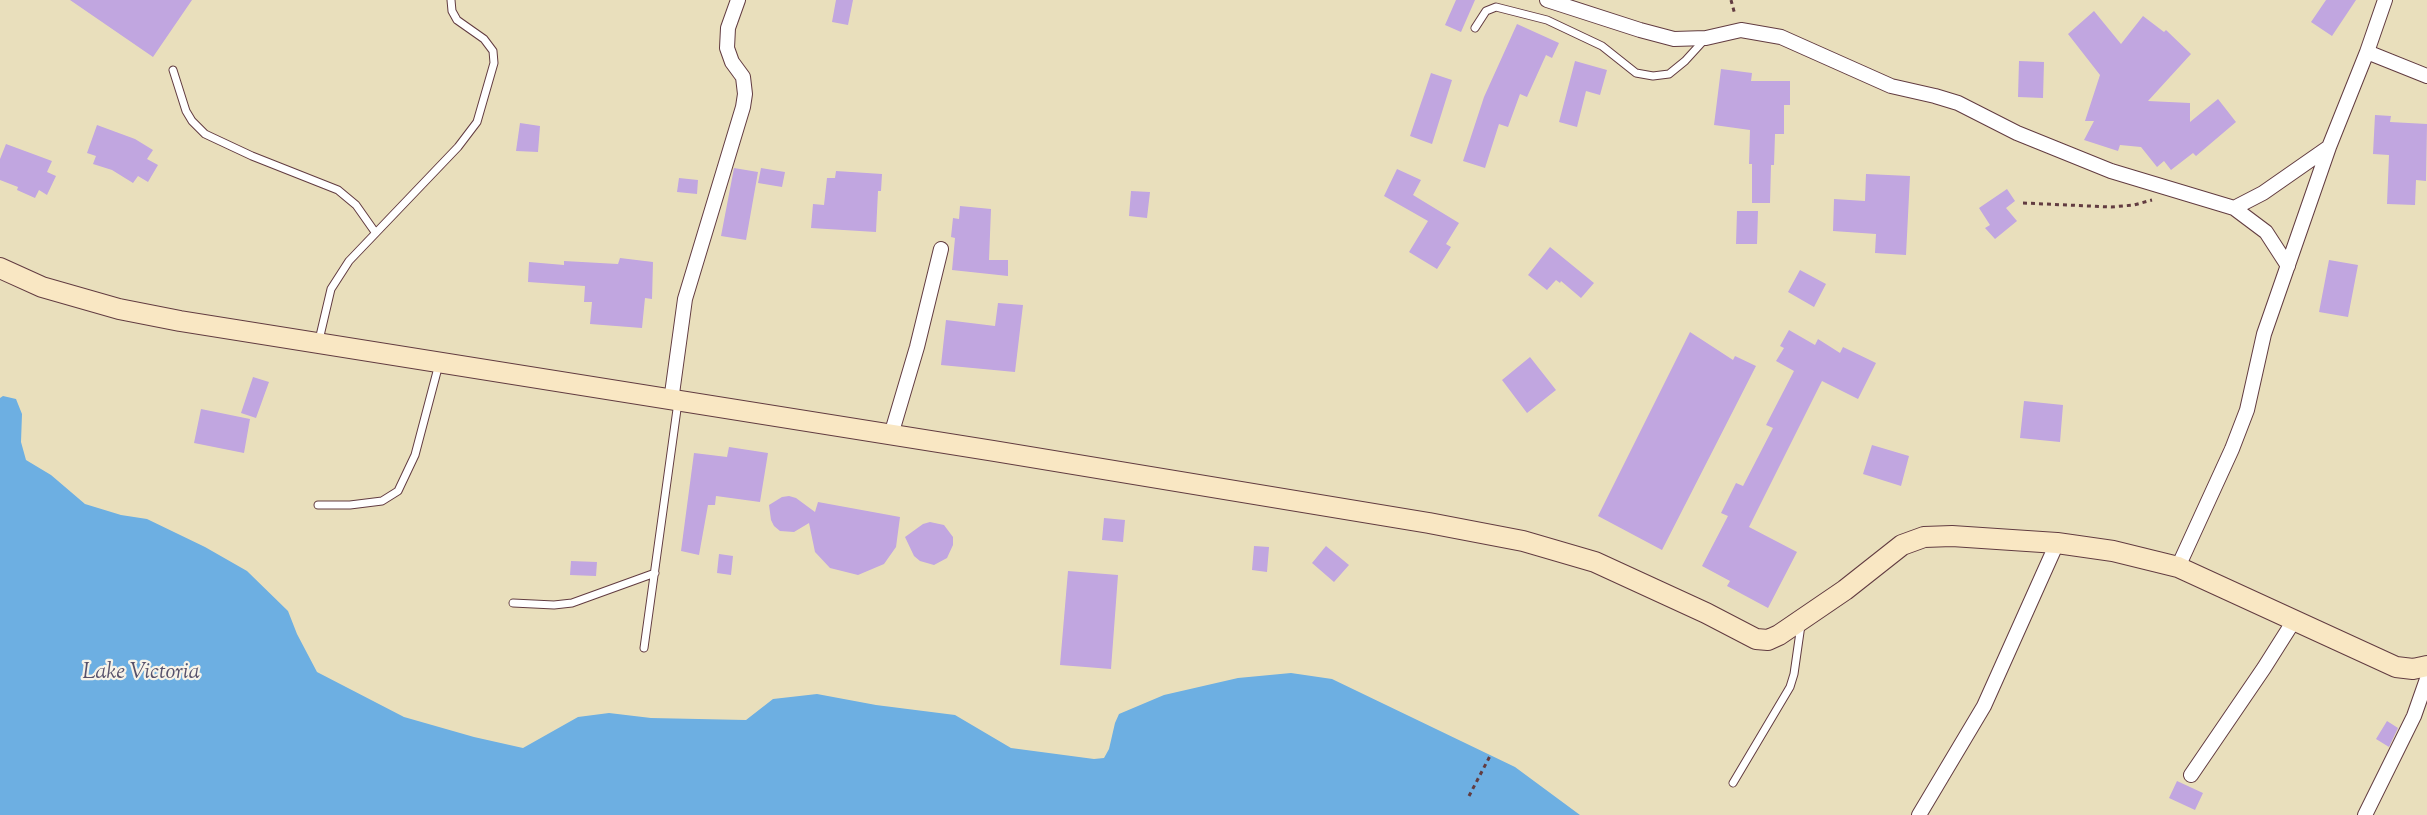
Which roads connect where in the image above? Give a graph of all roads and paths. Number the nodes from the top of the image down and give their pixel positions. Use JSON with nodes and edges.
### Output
{"nodes":[{"id":1,"x":451,"y":0,"type":"edge"},
{"id":2,"x":738,"y":0,"type":"edge"},
{"id":3,"x":1548,"y":0,"type":"edge"},
{"id":4,"x":2385,"y":0,"type":"edge"},
{"id":5,"x":1474,"y":28,"type":"dead end"},
{"id":6,"x":1706,"y":38,"type":"junction"},
{"id":7,"x":2367,"y":52,"type":"junction"},
{"id":8,"x":174,"y":70,"type":"dead end"},
{"id":9,"x":2427,"y":76,"type":"edge"},
{"id":10,"x":2329,"y":147,"type":"junction"},
{"id":11,"x":2182,"y":191,"type":"junction"},
{"id":12,"x":2023,"y":203,"type":"dead end"},
{"id":13,"x":2234,"y":208,"type":"junction"},
{"id":14,"x":375,"y":232,"type":"junction"},
{"id":15,"x":941,"y":249,"type":"dead end"},
{"id":16,"x":2288,"y":266,"type":"junction"},
{"id":17,"x":0,"y":268,"type":"edge"},
{"id":18,"x":318,"y":343,"type":"junction"},
{"id":19,"x":440,"y":364,"type":"junction"},
{"id":20,"x":674,"y":401,"type":"junction"},
{"id":21,"x":891,"y":435,"type":"junction"},
{"id":22,"x":318,"y":505,"type":"dead end"},
{"id":23,"x":2057,"y":543,"type":"junction"},
{"id":24,"x":2178,"y":567,"type":"junction"},
{"id":25,"x":655,"y":572,"type":"junction"},
{"id":26,"x":513,"y":603,"type":"dead end"},
{"id":27,"x":1802,"y":619,"type":"junction"},
{"id":28,"x":2295,"y":619,"type":"junction"},
{"id":29,"x":644,"y":648,"type":"dead end"},
{"id":30,"x":2427,"y":666,"type":"edge"},
{"id":31,"x":2426,"y":690,"type":"edge"},
{"id":32,"x":1490,"y":756,"type":"dead end"},
{"id":33,"x":2191,"y":775,"type":"dead end"},
{"id":34,"x":1732,"y":783,"type":"dead end"},
{"id":35,"x":1468,"y":796,"type":"dead end"},
{"id":36,"x":1920,"y":815,"type":"edge"},
{"id":37,"x":2365,"y":815,"type":"edge"}],
"edges":[{"from":1,"to":14,"type":"lane"},
{"from":2,"to":20,"type":"street"},
{"from":3,"to":6,"type":"street"},
{"from":4,"to":7,"type":"street"},
{"from":5,"to":6,"type":"lane"},
{"from":6,"to":11,"type":"street"},
{"from":7,"to":9,"type":"street"},
{"from":7,"to":10,"type":"street"},
{"from":8,"to":14,"type":"lane"},
{"from":10,"to":13,"type":"street"},
{"from":10,"to":16,"type":"street"},
{"from":11,"to":12,"type":"path"},
{"from":11,"to":13,"type":"street"},
{"from":13,"to":16,"type":"street"},
{"from":14,"to":18,"type":"lane"},
{"from":15,"to":21,"type":"street"},
{"from":16,"to":24,"type":"street"},
{"from":17,"to":18,"type":"street"},
{"from":18,"to":19,"type":"street"},
{"from":19,"to":20,"type":"street"},
{"from":19,"to":22,"type":"lane"},
{"from":20,"to":21,"type":"street"},
{"from":20,"to":25,"type":"lane"},
{"from":21,"to":27,"type":"street"},
{"from":23,"to":24,"type":"street"},
{"from":23,"to":27,"type":"street"},
{"from":23,"to":36,"type":"street"},
{"from":24,"to":28,"type":"street"},
{"from":25,"to":26,"type":"lane"},
{"from":25,"to":29,"type":"lane"},
{"from":27,"to":34,"type":"lane"},
{"from":28,"to":30,"type":"street"},
{"from":28,"to":33,"type":"street"},
{"from":31,"to":37,"type":"street"},
{"from":32,"to":35,"type":"path"}]}
